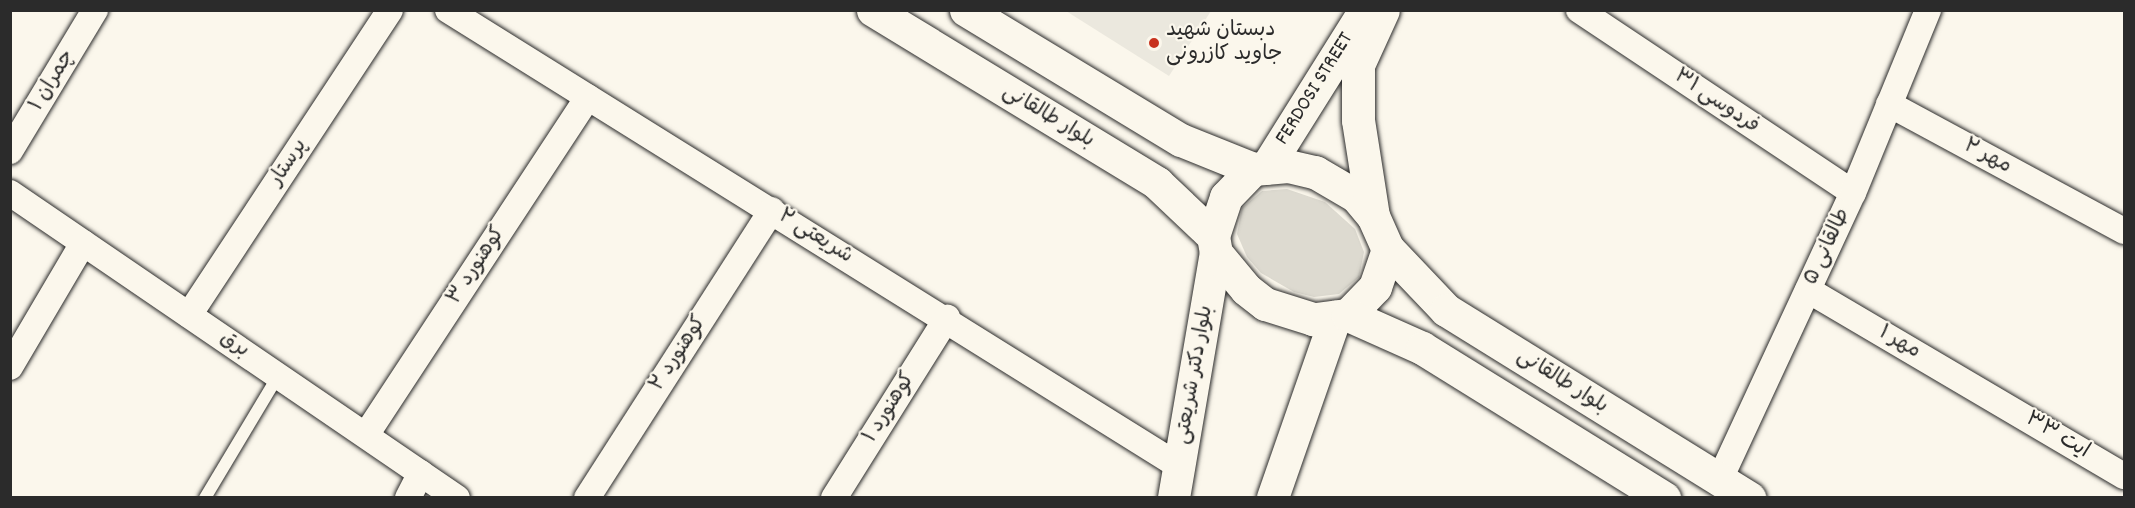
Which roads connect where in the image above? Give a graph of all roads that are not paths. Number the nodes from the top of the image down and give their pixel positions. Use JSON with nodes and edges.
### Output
{"nodes":[{"id":1,"x":95,"y":10,"type":"edge"},
{"id":2,"x":390,"y":10,"type":"edge"},
{"id":3,"x":448,"y":10,"type":"edge"},
{"id":4,"x":873,"y":10,"type":"edge"},
{"id":5,"x":966,"y":10,"type":"edge"},
{"id":6,"x":1365,"y":10,"type":"edge"},
{"id":7,"x":1383,"y":10,"type":"edge"},
{"id":8,"x":1579,"y":10,"type":"edge"},
{"id":9,"x":1929,"y":10,"type":"edge"},
{"id":10,"x":588,"y":97,"type":"junction"},
{"id":11,"x":1889,"y":104,"type":"junction"},
{"id":12,"x":10,"y":151,"type":"edge"},
{"id":13,"x":1260,"y":169,"type":"junction"},
{"id":14,"x":10,"y":193,"type":"edge"},
{"id":15,"x":1853,"y":193,"type":"junction"},
{"id":16,"x":772,"y":210,"type":"junction"},
{"id":17,"x":1373,"y":216,"type":"junction"},
{"id":18,"x":2124,"y":231,"type":"edge"},
{"id":19,"x":83,"y":243,"type":"junction"},
{"id":20,"x":1215,"y":245,"type":"junction"},
{"id":21,"x":1388,"y":249,"type":"junction"},
{"id":22,"x":1808,"y":290,"type":"junction"},
{"id":23,"x":189,"y":315,"type":"junction"},
{"id":24,"x":1342,"y":316,"type":"junction"},
{"id":25,"x":947,"y":318,"type":"junction"},
{"id":26,"x":10,"y":367,"type":"edge"},
{"id":27,"x":278,"y":376,"type":"junction"},
{"id":28,"x":1989,"y":396,"type":"joint"},
{"id":29,"x":366,"y":435,"type":"junction"},
{"id":30,"x":1179,"y":466,"type":"junction"},
{"id":31,"x":421,"y":473,"type":"junction"},
{"id":32,"x":2124,"y":476,"type":"edge"},
{"id":33,"x":1720,"y":480,"type":"junction"},
{"id":34,"x":838,"y":496,"type":"edge"},
{"id":35,"x":206,"y":498,"type":"edge"},
{"id":36,"x":408,"y":498,"type":"edge"},
{"id":37,"x":457,"y":498,"type":"edge"},
{"id":38,"x":587,"y":498,"type":"edge"},
{"id":39,"x":1174,"y":498,"type":"edge"},
{"id":40,"x":1273,"y":498,"type":"edge"},
{"id":41,"x":1664,"y":498,"type":"edge"},
{"id":42,"x":1749,"y":498,"type":"edge"}],
"edges":[{"from":1,"to":12,"type":"street","name":"چمران ۱"},
{"from":2,"to":23,"type":"street","name":"پرستار"},
{"from":3,"to":10,"type":"street","name":"شریعتی ۲"},
{"from":4,"to":20,"type":"main road","name":"بلوار طالقانی"},
{"from":5,"to":13,"type":"main road"},
{"from":6,"to":13,"type":"main road","name":"FERDOSI STREET"},
{"from":7,"to":17,"type":"main road","name":"FERDOSI STREET"},
{"from":8,"to":15,"type":"street","name":"فردوسی ۳۱"},
{"from":9,"to":11,"type":"street","name":"طالقانی ۵"},
{"from":10,"to":16,"type":"street","name":"شریعتی ۲"},
{"from":10,"to":29,"type":"street","name":"کوهنورد ۳"},
{"from":11,"to":15,"type":"street","name":"طالقانی ۵"},
{"from":11,"to":18,"type":"street","name":"مهر ۲"},
{"from":13,"to":17,"type":"main road"},
{"from":13,"to":20,"type":"main road"},
{"from":14,"to":19,"type":"street","name":"برق"},
{"from":15,"to":22,"type":"street","name":"طالقانی ۵"},
{"from":16,"to":25,"type":"street","name":"شریعتی ۲"},
{"from":16,"to":38,"type":"street","name":"کوهنورد ۲"},
{"from":17,"to":21,"type":"main road"},
{"from":19,"to":23,"type":"street","name":"برق"},
{"from":19,"to":26,"type":"street"},
{"from":20,"to":24,"type":"main road"},
{"from":20,"to":30,"type":"street","name":"بلوار دکتر شریعتی"},
{"from":21,"to":24,"type":"main road"},
{"from":21,"to":33,"type":"main road","name":"بلوار طالقانی"},
{"from":22,"to":28,"type":"street","name":"مهر ۱"},
{"from":22,"to":33,"type":"street","name":"طالقانی ۵"},
{"from":23,"to":27,"type":"street","name":"برق"},
{"from":24,"to":40,"type":"street"},
{"from":24,"to":41,"type":"main road"},
{"from":25,"to":30,"type":"street","name":"شریعتی ۲"},
{"from":25,"to":34,"type":"street","name":"کوهنورد ۱"},
{"from":27,"to":29,"type":"street","name":"برق"},
{"from":27,"to":35,"type":"lane"},
{"from":28,"to":32,"type":"street","name":"ایت ۳۳"},
{"from":29,"to":31,"type":"street","name":"برق"},
{"from":30,"to":39,"type":"street","name":"بلوار دکتر شریعتی"},
{"from":31,"to":36,"type":"street"},
{"from":31,"to":37,"type":"street","name":"برق"},
{"from":33,"to":42,"type":"main road","name":"بلوار طالقانی"}]}
